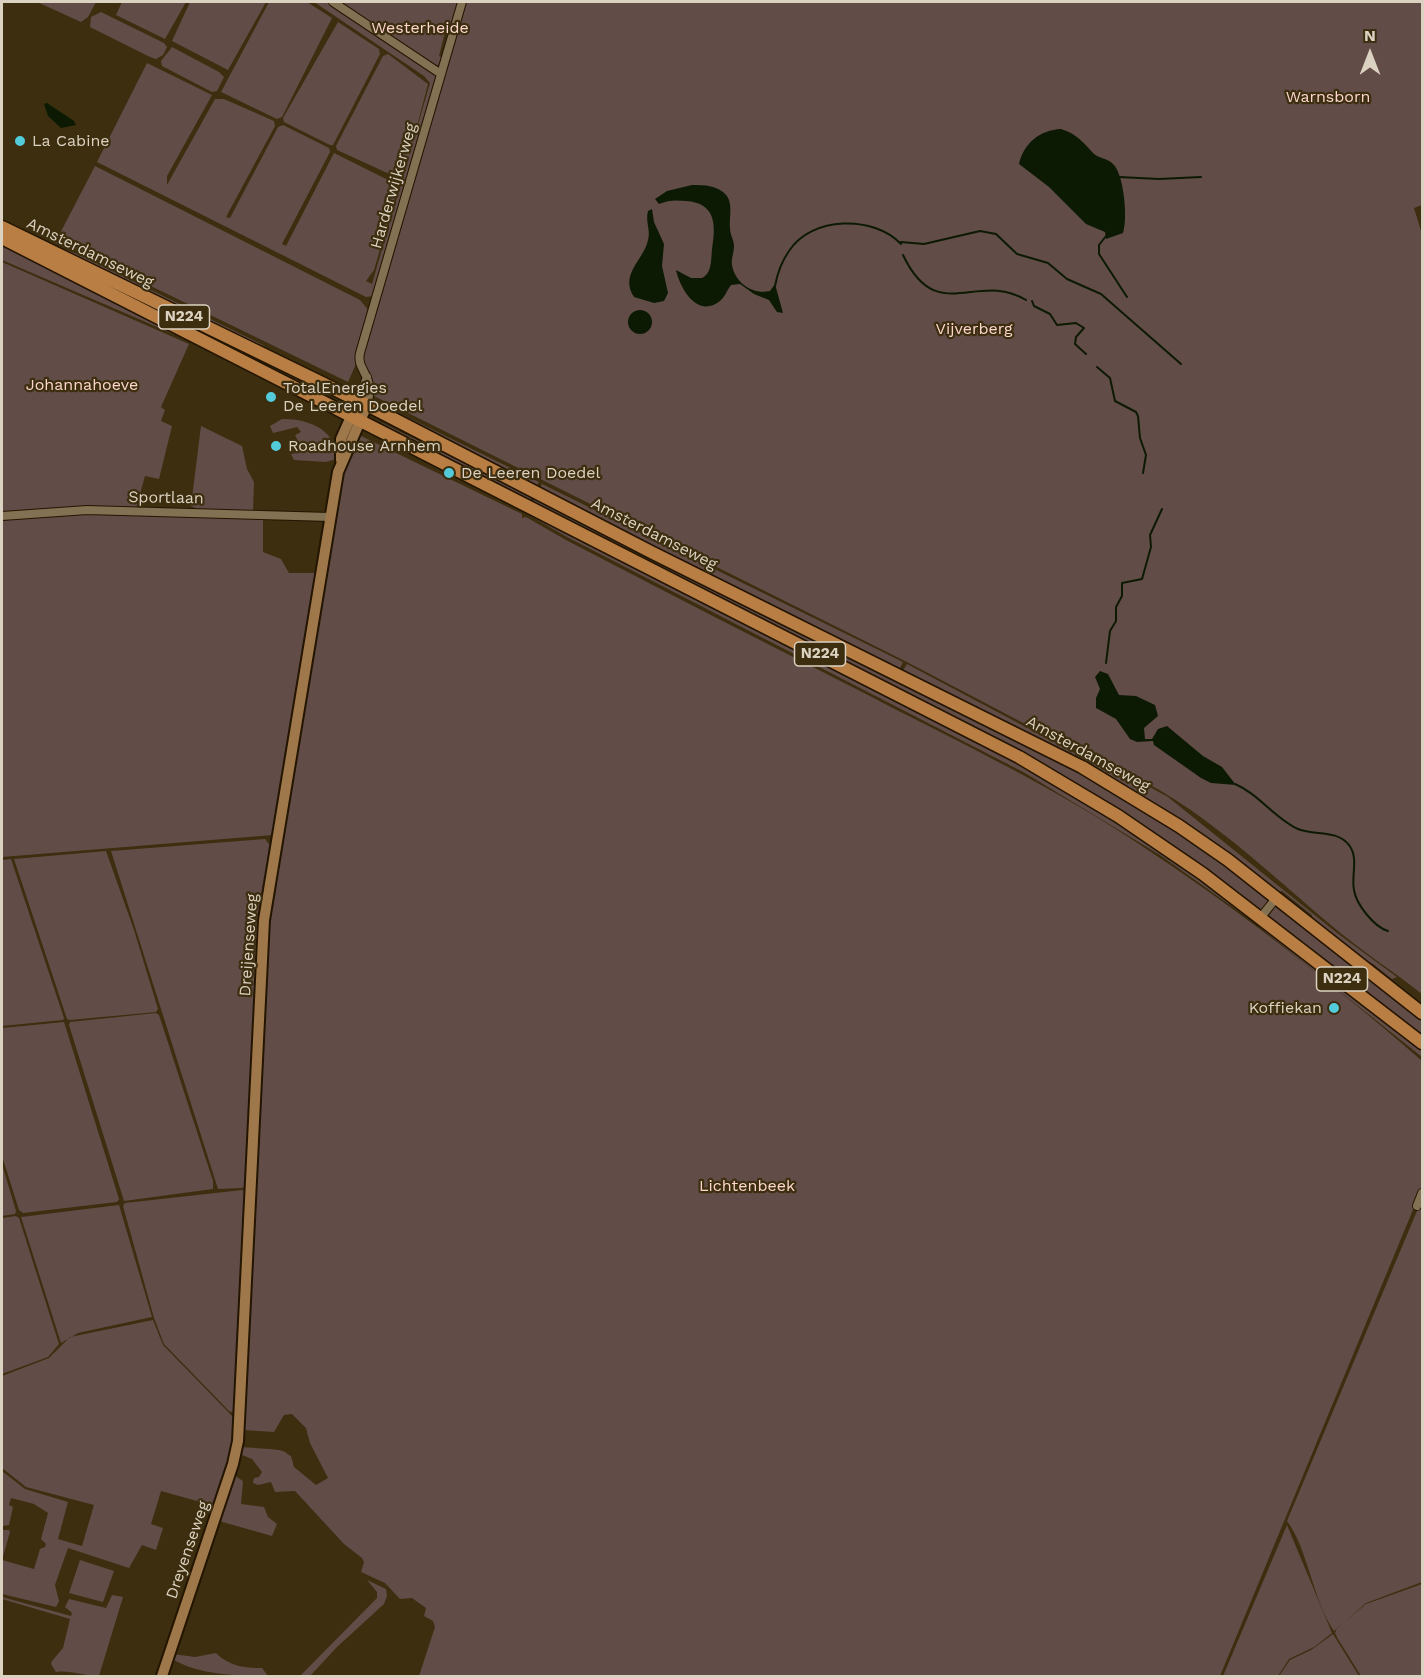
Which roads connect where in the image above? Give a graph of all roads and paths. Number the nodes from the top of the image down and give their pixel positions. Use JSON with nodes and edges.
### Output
{"nodes":[{"id":1,"x":333,"y":2,"type":"edge"},
{"id":2,"x":462,"y":2,"type":"edge"},
{"id":3,"x":441,"y":74,"type":"junction"},
{"id":4,"x":2,"y":227,"type":"edge"},
{"id":5,"x":2,"y":238,"type":"edge"},
{"id":6,"x":363,"y":403,"type":"junction"},
{"id":7,"x":356,"y":417,"type":"junction"},
{"id":8,"x":2,"y":516,"type":"edge"},
{"id":9,"x":330,"y":517,"type":"junction"},
{"id":10,"x":1277,"y":897,"type":"junction"},
{"id":11,"x":1261,"y":917,"type":"junction"},
{"id":12,"x":1422,"y":1013,"type":"edge"},
{"id":13,"x":1422,"y":1043,"type":"edge"},
{"id":14,"x":1422,"y":1194,"type":"edge"},
{"id":15,"x":1417,"y":1206,"type":"dead end"},
{"id":16,"x":239,"y":1431,"type":"joint"},
{"id":17,"x":162,"y":1677,"type":"edge"}],
"edges":[{"from":1,"to":3,"type":"street"},
{"from":2,"to":3,"type":"street","name":"Harderwijkerweg"},
{"from":3,"to":6,"type":"street","name":"Harderwijkerweg"},
{"from":4,"to":6,"type":"main road","name":"Amsterdamseweg","number":"N224"},
{"from":5,"to":7,"type":"main road","name":"Amsterdamseweg","number":"N224"},
{"from":6,"to":7,"type":"main road","name":"Dreijenseweg"},
{"from":6,"to":10,"type":"main road","name":"Amsterdamseweg","number":"N224"},
{"from":7,"to":9,"type":"main road","name":"Dreijenseweg"},
{"from":7,"to":11,"type":"main road","name":"Amsterdamseweg","number":"N224"},
{"from":8,"to":9,"type":"street","name":"Sportlaan"},
{"from":9,"to":16,"type":"main road","name":"Dreijenseweg"},
{"from":10,"to":11,"type":"street"},
{"from":10,"to":12,"type":"main road","name":"Amsterdamseweg","number":"N224"},
{"from":11,"to":13,"type":"main road","name":"Amsterdamseweg","number":"N224"},
{"from":14,"to":15,"type":"street"},
{"from":16,"to":17,"type":"main road","name":"Dreyenseweg"}]}
